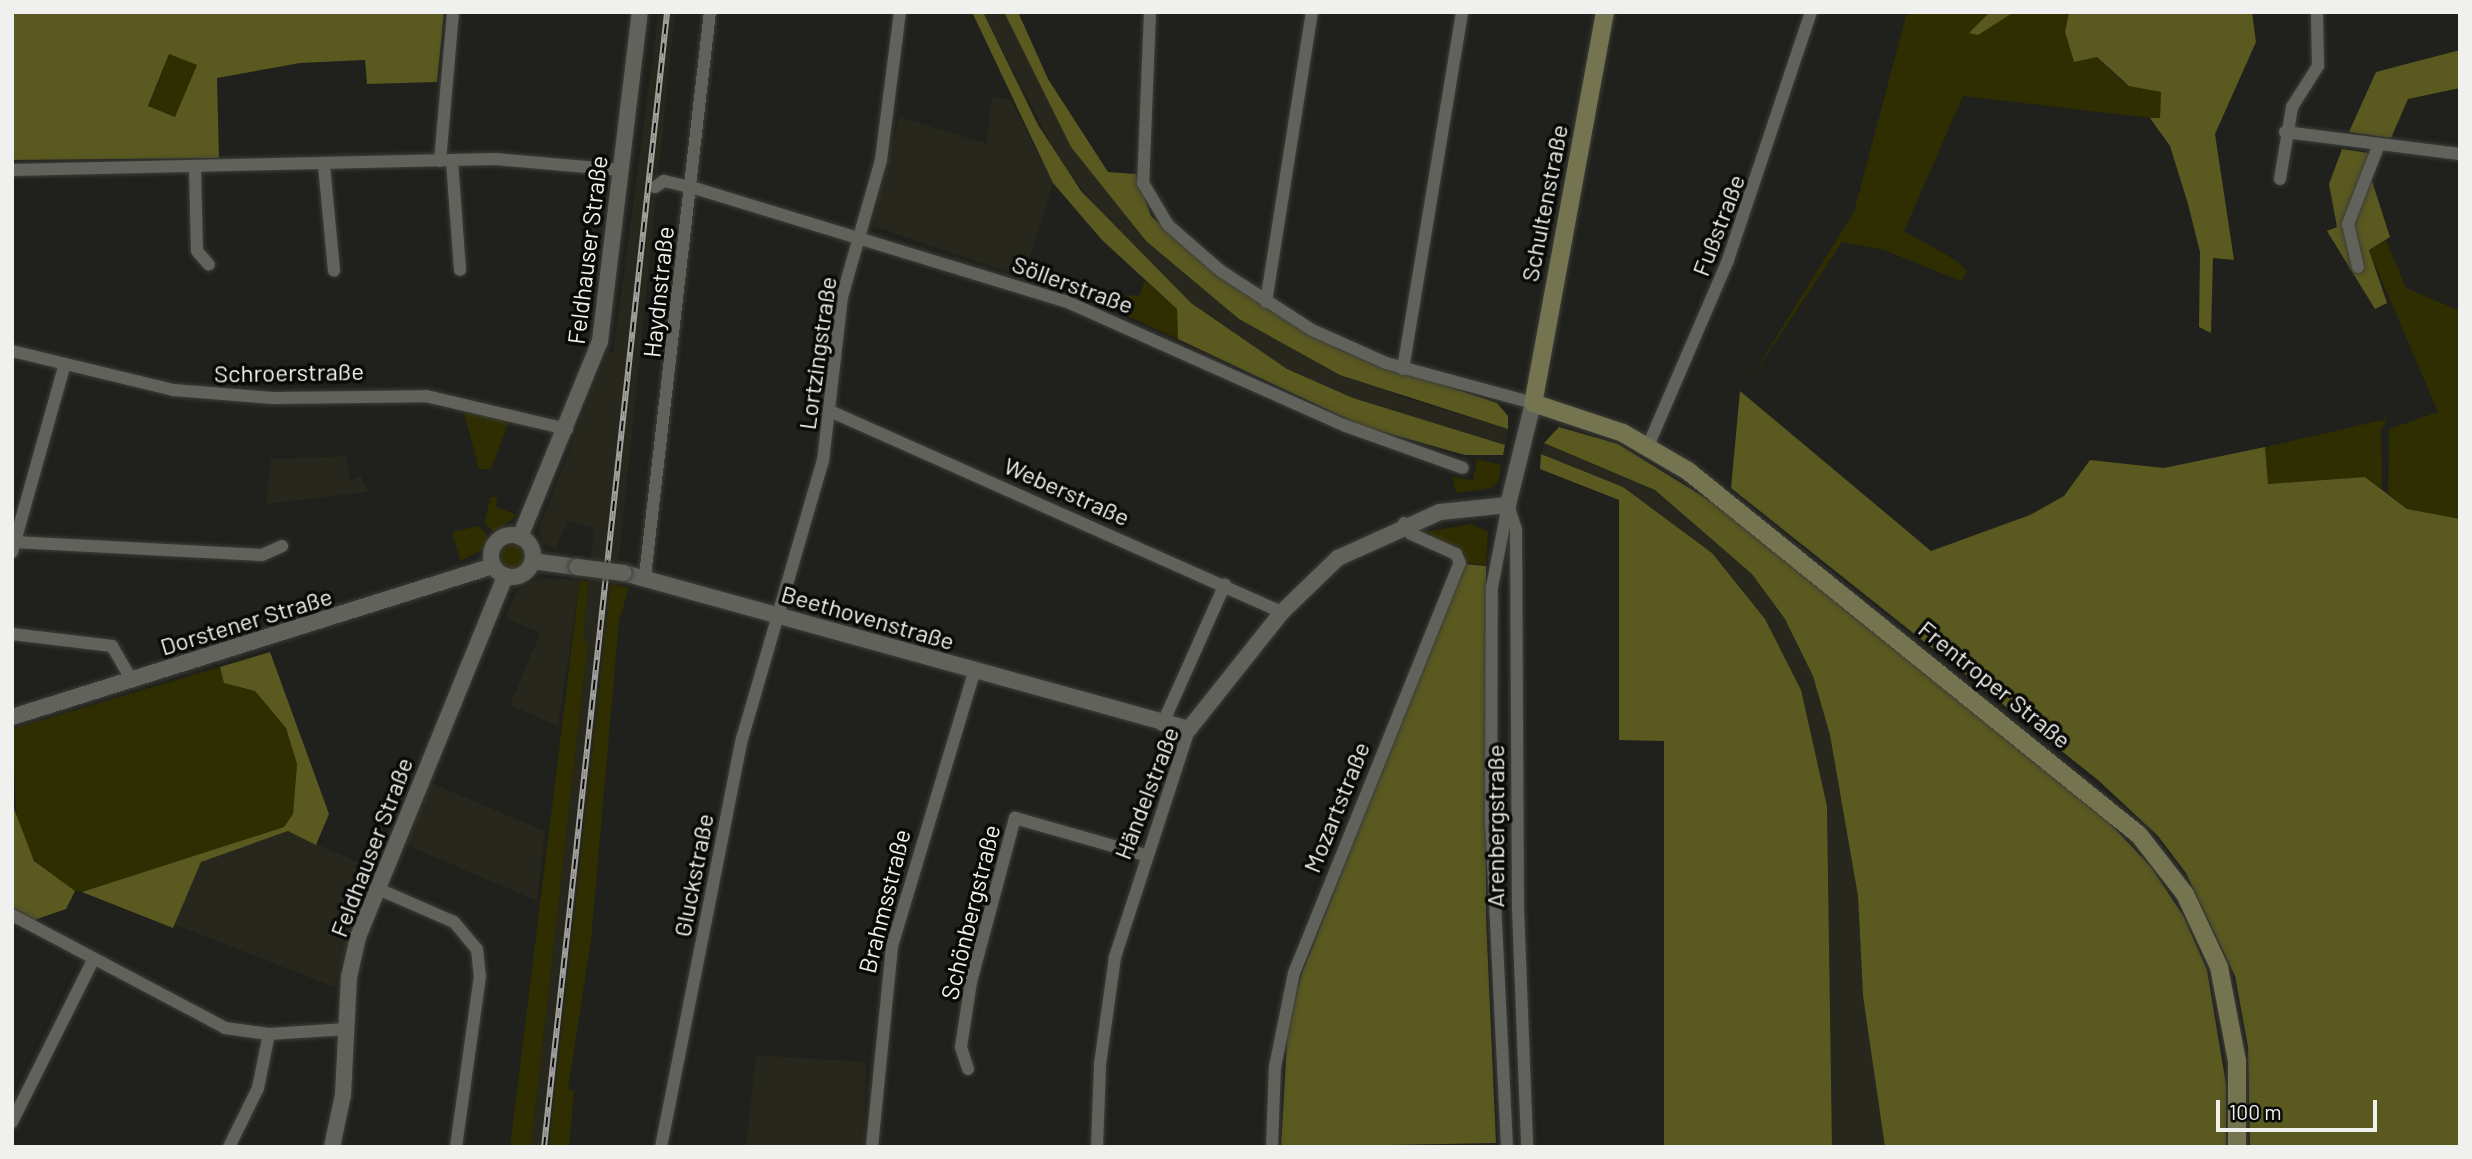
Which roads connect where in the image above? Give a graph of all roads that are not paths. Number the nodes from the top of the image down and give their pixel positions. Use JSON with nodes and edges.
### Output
{"nodes":[{"id":1,"x":453,"y":12,"type":"edge"},
{"id":2,"x":640,"y":12,"type":"edge"},
{"id":3,"x":710,"y":12,"type":"edge"},
{"id":4,"x":900,"y":12,"type":"edge"},
{"id":5,"x":1150,"y":12,"type":"edge"},
{"id":6,"x":1312,"y":12,"type":"edge"},
{"id":7,"x":1462,"y":12,"type":"edge"},
{"id":8,"x":1605,"y":12,"type":"edge"},
{"id":9,"x":1811,"y":12,"type":"edge"},
{"id":10,"x":2317,"y":12,"type":"edge"},
{"id":11,"x":2285,"y":132,"type":"junction"},
{"id":12,"x":2379,"y":145,"type":"junction"},
{"id":13,"x":2460,"y":154,"type":"edge"},
{"id":14,"x":446,"y":161,"type":"junction"},
{"id":15,"x":324,"y":165,"type":"junction"},
{"id":16,"x":195,"y":169,"type":"junction"},
{"id":17,"x":12,"y":170,"type":"edge"},
{"id":18,"x":621,"y":170,"type":"junction"},
{"id":19,"x":2280,"y":179,"type":"dead end"},
{"id":20,"x":655,"y":187,"type":"dead end"},
{"id":21,"x":691,"y":187,"type":"junction"},
{"id":22,"x":859,"y":237,"type":"junction"},
{"id":23,"x":209,"y":265,"type":"dead end"},
{"id":24,"x":2358,"y":267,"type":"dead end"},
{"id":25,"x":460,"y":270,"type":"dead end"},
{"id":26,"x":334,"y":271,"type":"dead end"},
{"id":27,"x":1266,"y":302,"type":"junction"},
{"id":28,"x":12,"y":351,"type":"edge"},
{"id":29,"x":65,"y":367,"type":"junction"},
{"id":30,"x":1403,"y":369,"type":"junction"},
{"id":31,"x":1532,"y":403,"type":"junction"},
{"id":32,"x":832,"y":412,"type":"junction"},
{"id":33,"x":567,"y":429,"type":"junction"},
{"id":34,"x":1652,"y":438,"type":"junction"},
{"id":35,"x":1463,"y":468,"type":"dead end"},
{"id":36,"x":1508,"y":505,"type":"junction"},
{"id":37,"x":1404,"y":523,"type":"junction"},
{"id":38,"x":520,"y":537,"type":"junction"},
{"id":39,"x":282,"y":546,"type":"dead end"},
{"id":40,"x":13,"y":547,"type":"edge"},
{"id":41,"x":532,"y":561,"type":"junction"},
{"id":42,"x":499,"y":571,"type":"junction"},
{"id":43,"x":645,"y":576,"type":"junction"},
{"id":44,"x":1225,"y":584,"type":"junction"},
{"id":45,"x":1282,"y":612,"type":"junction"},
{"id":46,"x":779,"y":614,"type":"junction"},
{"id":47,"x":12,"y":634,"type":"edge"},
{"id":48,"x":974,"y":672,"type":"junction"},
{"id":49,"x":132,"y":680,"type":"junction"},
{"id":50,"x":12,"y":717,"type":"edge"},
{"id":51,"x":1162,"y":725,"type":"junction"},
{"id":52,"x":1189,"y":729,"type":"junction"},
{"id":53,"x":1145,"y":855,"type":"junction"},
{"id":54,"x":376,"y":888,"type":"junction"},
{"id":55,"x":12,"y":915,"type":"edge"},
{"id":56,"x":93,"y":960,"type":"junction"},
{"id":57,"x":347,"y":1029,"type":"junction"},
{"id":58,"x":269,"y":1034,"type":"junction"},
{"id":59,"x":968,"y":1069,"type":"dead end"},
{"id":60,"x":12,"y":1122,"type":"edge"},
{"id":61,"x":229,"y":1147,"type":"edge"},
{"id":62,"x":332,"y":1147,"type":"edge"},
{"id":63,"x":456,"y":1147,"type":"edge"},
{"id":64,"x":661,"y":1147,"type":"edge"},
{"id":65,"x":872,"y":1147,"type":"edge"},
{"id":66,"x":1097,"y":1147,"type":"edge"},
{"id":67,"x":1272,"y":1147,"type":"edge"},
{"id":68,"x":1507,"y":1147,"type":"edge"},
{"id":69,"x":1527,"y":1147,"type":"edge"},
{"id":70,"x":2237,"y":1147,"type":"edge"}],
"edges":[{"from":1,"to":14,"type":"street"},
{"from":2,"to":18,"type":"street","name":"Feldhauser Straße"},
{"from":3,"to":21,"type":"street","name":"Haydnstraße"},
{"from":4,"to":22,"type":"street","name":"Lortzingstraße"},
{"from":5,"to":27,"type":"street"},
{"from":6,"to":27,"type":"street"},
{"from":7,"to":30,"type":"street"},
{"from":8,"to":31,"type":"main road","name":"Schultenstraße"},
{"from":9,"to":34,"type":"street","name":"Fußstraße"},
{"from":10,"to":11,"type":"street"},
{"from":11,"to":12,"type":"street"},
{"from":11,"to":19,"type":"street"},
{"from":12,"to":13,"type":"street"},
{"from":12,"to":24,"type":"street"},
{"from":14,"to":15,"type":"street"},
{"from":14,"to":18,"type":"street"},
{"from":14,"to":25,"type":"street"},
{"from":15,"to":16,"type":"street"},
{"from":15,"to":26,"type":"street"},
{"from":16,"to":17,"type":"street"},
{"from":16,"to":23,"type":"street"},
{"from":18,"to":33,"type":"street","name":"Feldhauser Straße"},
{"from":20,"to":21,"type":"street","name":"Söllerstraße"},
{"from":21,"to":22,"type":"street","name":"Söllerstraße"},
{"from":21,"to":43,"type":"street","name":"Haydnstraße"},
{"from":22,"to":32,"type":"street","name":"Lortzingstraße"},
{"from":22,"to":35,"type":"street","name":"Söllerstraße"},
{"from":27,"to":30,"type":"street"},
{"from":28,"to":29,"type":"street","name":"Schroerstraße"},
{"from":29,"to":33,"type":"street","name":"Schroerstraße"},
{"from":29,"to":40,"type":"street"},
{"from":30,"to":31,"type":"street"},
{"from":31,"to":34,"type":"main road","name":"Frentroper Straße"},
{"from":31,"to":36,"type":"street","name":"Arenbergstraße"},
{"from":32,"to":44,"type":"street","name":"Weberstraße"},
{"from":32,"to":46,"type":"street","name":"Lortzingstraße"},
{"from":33,"to":38,"type":"street","name":"Feldhauser Straße"},
{"from":34,"to":70,"type":"main road","name":"Frentroper Straße"},
{"from":36,"to":37,"type":"street","name":"Händelstraße"},
{"from":36,"to":68,"type":"street","name":"Arenbergstraße"},
{"from":36,"to":69,"type":"street","name":"Arenbergstraße"},
{"from":37,"to":45,"type":"street","name":"Händelstraße"},
{"from":37,"to":67,"type":"street","name":"Mozartstraße"},
{"from":38,"to":41,"type":"street"},
{"from":38,"to":42,"type":"street"},
{"from":39,"to":40,"type":"street"},
{"from":41,"to":42,"type":"street"},
{"from":41,"to":43,"type":"street","name":"Beethovenstraße","bridge":true},
{"from":42,"to":49,"type":"street","name":"Dorstener Straße"},
{"from":42,"to":54,"type":"street","name":"Feldhauser Straße"},
{"from":43,"to":46,"type":"street","name":"Beethovenstraße"},
{"from":44,"to":45,"type":"street","name":"Weberstraße"},
{"from":44,"to":51,"type":"street","name":"Händelstraße"},
{"from":45,"to":52,"type":"street","name":"Händelstraße"},
{"from":46,"to":48,"type":"street","name":"Beethovenstraße"},
{"from":46,"to":64,"type":"street","name":"Gluckstraße"},
{"from":47,"to":49,"type":"street"},
{"from":48,"to":51,"type":"street","name":"Beethovenstraße"},
{"from":48,"to":65,"type":"street","name":"Brahmsstraße"},
{"from":49,"to":50,"type":"street","name":"Dorstener Straße"},
{"from":51,"to":52,"type":"street","name":"Beethovenstraße"},
{"from":52,"to":53,"type":"street","name":"Händelstraße"},
{"from":53,"to":59,"type":"street","name":"Schönbergstraße"},
{"from":53,"to":66,"type":"street","name":"Händelstraße"},
{"from":54,"to":57,"type":"street","name":"Feldhauser Straße"},
{"from":54,"to":63,"type":"street"},
{"from":55,"to":56,"type":"street"},
{"from":56,"to":58,"type":"street"},
{"from":56,"to":60,"type":"street"},
{"from":57,"to":58,"type":"street"},
{"from":57,"to":62,"type":"street","name":"Feldhauser Straße"},
{"from":58,"to":61,"type":"street"}]}
